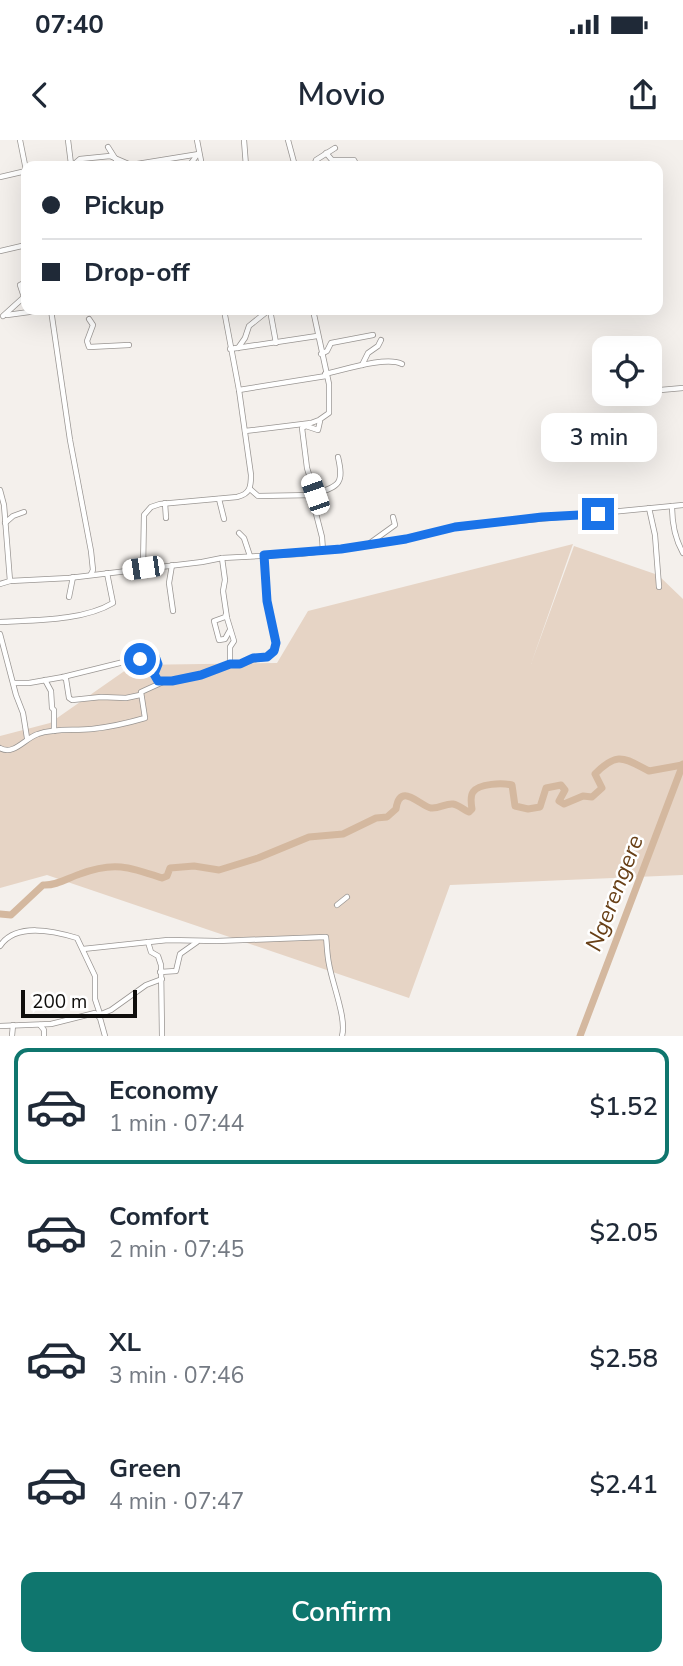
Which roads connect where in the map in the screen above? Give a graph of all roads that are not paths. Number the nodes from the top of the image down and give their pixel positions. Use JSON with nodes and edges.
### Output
{"nodes":[{"id":1,"x":20,"y":140,"type":"edge"},
{"id":2,"x":68,"y":140,"type":"edge"},
{"id":3,"x":197,"y":140,"type":"edge"},
{"id":4,"x":244,"y":140,"type":"edge"},
{"id":5,"x":288,"y":140,"type":"edge"},
{"id":6,"x":108,"y":147,"type":"dead end"},
{"id":7,"x":335,"y":148,"type":"dead end"},
{"id":8,"x":326,"y":153,"type":"junction"},
{"id":9,"x":198,"y":154,"type":"junction"},
{"id":10,"x":114,"y":158,"type":"junction"},
{"id":11,"x":24,"y":161,"type":"edge"},
{"id":12,"x":71,"y":161,"type":"edge"},
{"id":13,"x":77,"y":161,"type":"edge"},
{"id":14,"x":116,"y":161,"type":"edge"},
{"id":15,"x":121,"y":161,"type":"edge"},
{"id":16,"x":155,"y":161,"type":"edge"},
{"id":17,"x":193,"y":161,"type":"edge"},
{"id":18,"x":200,"y":161,"type":"edge"},
{"id":19,"x":246,"y":161,"type":"edge"},
{"id":20,"x":293,"y":161,"type":"edge"},
{"id":21,"x":316,"y":161,"type":"edge"},
{"id":22,"x":354,"y":161,"type":"edge"},
{"id":23,"x":21,"y":172,"type":"edge"},
{"id":24,"x":0,"y":177,"type":"edge"},
{"id":25,"x":21,"y":246,"type":"edge"},
{"id":26,"x":0,"y":251,"type":"edge"},
{"id":27,"x":21,"y":299,"type":"edge"},
{"id":28,"x":21,"y":313,"type":"edge"},
{"id":29,"x":52,"y":315,"type":"edge"},
{"id":30,"x":225,"y":315,"type":"edge"},
{"id":31,"x":263,"y":315,"type":"edge"},
{"id":32,"x":271,"y":315,"type":"edge"},
{"id":33,"x":314,"y":315,"type":"edge"},
{"id":34,"x":1,"y":316,"type":"edge"},
{"id":35,"x":89,"y":319,"type":"dead end"},
{"id":36,"x":373,"y":335,"type":"dead end"},
{"id":37,"x":317,"y":336,"type":"junction"},
{"id":38,"x":381,"y":340,"type":"dead end"},
{"id":39,"x":276,"y":343,"type":"junction"},
{"id":40,"x":129,"y":345,"type":"dead end"},
{"id":41,"x":238,"y":348,"type":"junction"},
{"id":42,"x":230,"y":349,"type":"junction"},
{"id":43,"x":321,"y":354,"type":"junction"},
{"id":44,"x":402,"y":365,"type":"dead end"},
{"id":45,"x":361,"y":366,"type":"junction"},
{"id":46,"x":326,"y":375,"type":"junction"},
{"id":47,"x":683,"y":388,"type":"edge"},
{"id":48,"x":239,"y":390,"type":"junction"},
{"id":49,"x":662,"y":390,"type":"edge"},
{"id":50,"x":320,"y":419,"type":"junction"},
{"id":51,"x":245,"y":431,"type":"junction"},
{"id":52,"x":338,"y":457,"type":"dead end"},
{"id":53,"x":250,"y":489,"type":"junction"},
{"id":54,"x":0,"y":490,"type":"edge"},
{"id":55,"x":315,"y":495,"type":"junction"},
{"id":56,"x":219,"y":499,"type":"junction"},
{"id":57,"x":165,"y":503,"type":"junction"},
{"id":58,"x":683,"y":505,"type":"edge"},
{"id":59,"x":672,"y":506,"type":"junction"},
{"id":60,"x":649,"y":508,"type":"junction"},
{"id":61,"x":24,"y":512,"type":"dead end"},
{"id":62,"x":393,"y":517,"type":"dead end"},
{"id":63,"x":166,"y":518,"type":"dead end"},
{"id":64,"x":225,"y":519,"type":"dead end"},
{"id":65,"x":5,"y":523,"type":"junction"},
{"id":66,"x":239,"y":533,"type":"dead end"},
{"id":67,"x":369,"y":544,"type":"junction"},
{"id":68,"x":323,"y":551,"type":"junction"},
{"id":69,"x":683,"y":553,"type":"edge"},
{"id":70,"x":264,"y":555,"type":"junction"},
{"id":71,"x":250,"y":556,"type":"junction"},
{"id":72,"x":222,"y":558,"type":"junction"},
{"id":73,"x":172,"y":565,"type":"junction"},
{"id":74,"x":143,"y":568,"type":"junction"},
{"id":75,"x":107,"y":573,"type":"junction"},
{"id":76,"x":90,"y":575,"type":"junction"},
{"id":77,"x":74,"y":577,"type":"junction"},
{"id":78,"x":10,"y":581,"type":"junction"},
{"id":79,"x":0,"y":584,"type":"edge"},
{"id":80,"x":659,"y":587,"type":"dead end"},
{"id":81,"x":69,"y":597,"type":"dead end"},
{"id":82,"x":173,"y":611,"type":"dead end"},
{"id":83,"x":227,"y":614,"type":"junction"},
{"id":84,"x":0,"y":622,"type":"edge"},
{"id":85,"x":230,"y":629,"type":"junction"},
{"id":86,"x":0,"y":635,"type":"edge"},
{"id":87,"x":230,"y":664,"type":"junction"},
{"id":88,"x":63,"y":677,"type":"junction"},
{"id":89,"x":45,"y":680,"type":"junction"},
{"id":90,"x":164,"y":682,"type":"junction"},
{"id":91,"x":14,"y":683,"type":"junction"},
{"id":92,"x":140,"y":695,"type":"junction"},
{"id":93,"x":54,"y":731,"type":"junction"},
{"id":94,"x":27,"y":738,"type":"junction"},
{"id":95,"x":1,"y":750,"type":"edge"},
{"id":96,"x":347,"y":897,"type":"dead end"},
{"id":97,"x":337,"y":905,"type":"dead end"},
{"id":98,"x":198,"y":941,"type":"junction"},
{"id":99,"x":148,"y":942,"type":"junction"},
{"id":100,"x":0,"y":946,"type":"edge"},
{"id":101,"x":83,"y":949,"type":"junction"},
{"id":102,"x":160,"y":972,"type":"junction"},
{"id":103,"x":162,"y":979,"type":"junction"},
{"id":104,"x":99,"y":1015,"type":"junction"},
{"id":105,"x":39,"y":1024,"type":"junction"},
{"id":106,"x":13,"y":1025,"type":"junction"},
{"id":107,"x":0,"y":1026,"type":"edge"},
{"id":108,"x":12,"y":1036,"type":"edge"},
{"id":109,"x":44,"y":1036,"type":"edge"},
{"id":110,"x":105,"y":1036,"type":"edge"},
{"id":111,"x":162,"y":1036,"type":"edge"},
{"id":112,"x":342,"y":1036,"type":"edge"}],
"edges":[{"from":1,"to":11,"type":"street"},
{"from":2,"to":12,"type":"street"},
{"from":3,"to":9,"type":"street"},
{"from":4,"to":19,"type":"street"},
{"from":5,"to":20,"type":"street"},
{"from":6,"to":10,"type":"street"},
{"from":7,"to":8,"type":"street"},
{"from":8,"to":21,"type":"street"},
{"from":8,"to":22,"type":"street"},
{"from":9,"to":16,"type":"street"},
{"from":9,"to":17,"type":"street"},
{"from":9,"to":18,"type":"street"},
{"from":10,"to":13,"type":"street"},
{"from":10,"to":14,"type":"street"},
{"from":10,"to":15,"type":"street"},
{"from":23,"to":24,"type":"street"},
{"from":25,"to":26,"type":"street"},
{"from":27,"to":34,"type":"street"},
{"from":28,"to":34,"type":"street"},
{"from":29,"to":76,"type":"street"},
{"from":30,"to":42,"type":"street"},
{"from":31,"to":41,"type":"street"},
{"from":32,"to":39,"type":"street"},
{"from":33,"to":37,"type":"street"},
{"from":35,"to":40,"type":"street"},
{"from":36,"to":43,"type":"street"},
{"from":37,"to":39,"type":"street"},
{"from":37,"to":43,"type":"street"},
{"from":38,"to":45,"type":"street"},
{"from":39,"to":41,"type":"street"},
{"from":41,"to":42,"type":"street"},
{"from":42,"to":48,"type":"street"},
{"from":43,"to":46,"type":"street"},
{"from":44,"to":45,"type":"street"},
{"from":45,"to":46,"type":"street"},
{"from":46,"to":48,"type":"street"},
{"from":46,"to":50,"type":"street"},
{"from":47,"to":49,"type":"street"},
{"from":48,"to":51,"type":"street"},
{"from":50,"to":51,"type":"street"},
{"from":50,"to":55,"type":"street"},
{"from":51,"to":53,"type":"street"},
{"from":52,"to":55,"type":"street"},
{"from":53,"to":55,"type":"street"},
{"from":53,"to":56,"type":"street"},
{"from":54,"to":65,"type":"street"},
{"from":55,"to":68,"type":"street"},
{"from":56,"to":57,"type":"street"},
{"from":56,"to":64,"type":"street"},
{"from":57,"to":63,"type":"street"},
{"from":57,"to":74,"type":"street"},
{"from":58,"to":59,"type":"street"},
{"from":59,"to":60,"type":"street"},
{"from":59,"to":69,"type":"street"},
{"from":60,"to":67,"type":"street"},
{"from":60,"to":80,"type":"street"},
{"from":61,"to":65,"type":"street"},
{"from":62,"to":67,"type":"street"},
{"from":65,"to":78,"type":"street"},
{"from":66,"to":71,"type":"street"},
{"from":67,"to":68,"type":"street"},
{"from":68,"to":70,"type":"street"},
{"from":70,"to":71,"type":"street"},
{"from":70,"to":87,"type":"street"},
{"from":71,"to":72,"type":"street"},
{"from":72,"to":73,"type":"street"},
{"from":72,"to":83,"type":"street"},
{"from":73,"to":74,"type":"street"},
{"from":73,"to":82,"type":"street"},
{"from":74,"to":75,"type":"street"},
{"from":75,"to":76,"type":"street"},
{"from":75,"to":84,"type":"street"},
{"from":76,"to":77,"type":"street"},
{"from":77,"to":78,"type":"street"},
{"from":77,"to":81,"type":"street"},
{"from":78,"to":79,"type":"street"},
{"from":83,"to":85,"type":"street"},
{"from":83,"to":85,"type":"street"},
{"from":85,"to":87,"type":"street"},
{"from":86,"to":91,"type":"street"},
{"from":87,"to":90,"type":"street"},
{"from":88,"to":89,"type":"street"},
{"from":88,"to":90,"type":"street"},
{"from":88,"to":92,"type":"street"},
{"from":89,"to":91,"type":"street"},
{"from":89,"to":93,"type":"street"},
{"from":90,"to":92,"type":"street"},
{"from":91,"to":94,"type":"street"},
{"from":92,"to":93,"type":"street"},
{"from":93,"to":94,"type":"street"},
{"from":94,"to":95,"type":"street"},
{"from":96,"to":97,"type":"street"},
{"from":98,"to":99,"type":"street"},
{"from":98,"to":102,"type":"street"},
{"from":98,"to":112,"type":"street"},
{"from":99,"to":101,"type":"street"},
{"from":99,"to":102,"type":"street"},
{"from":100,"to":101,"type":"street"},
{"from":101,"to":104,"type":"street"},
{"from":102,"to":103,"type":"street"},
{"from":103,"to":104,"type":"street"},
{"from":103,"to":111,"type":"street"},
{"from":104,"to":105,"type":"street"},
{"from":104,"to":110,"type":"street"},
{"from":105,"to":106,"type":"street"},
{"from":105,"to":109,"type":"street"},
{"from":106,"to":107,"type":"street"},
{"from":106,"to":108,"type":"street"}]}
